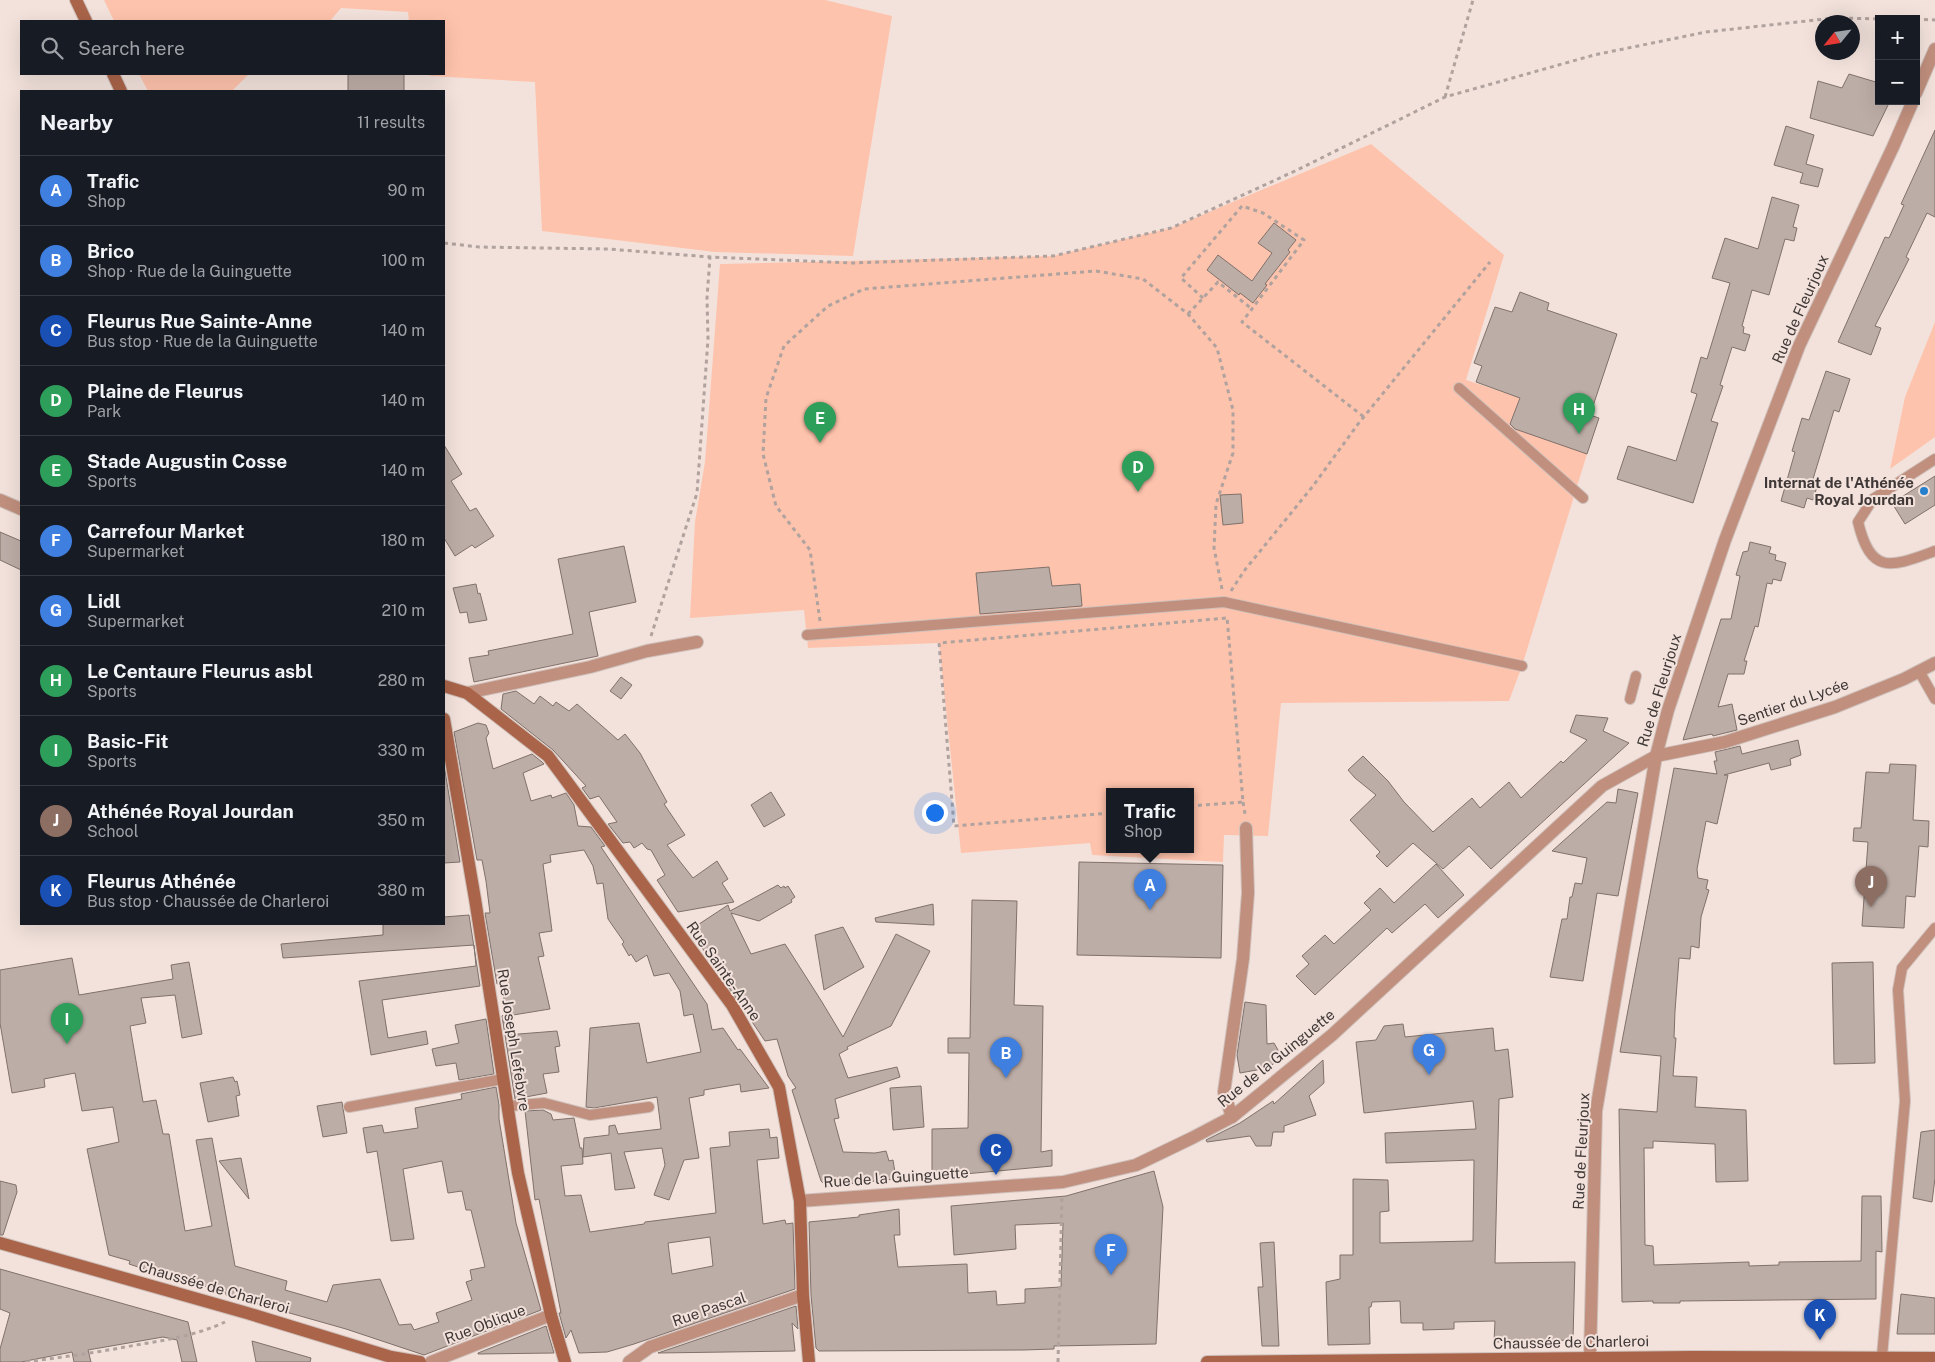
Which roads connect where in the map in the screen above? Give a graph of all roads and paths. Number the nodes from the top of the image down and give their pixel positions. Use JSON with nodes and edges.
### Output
{"nodes":[{"id":1,"x":76,"y":0,"type":"edge"},
{"id":2,"x":1473,"y":0,"type":"edge"},
{"id":3,"x":1875,"y":19,"type":"edge"},
{"id":4,"x":1920,"y":19,"type":"edge"},
{"id":5,"x":86,"y":20,"type":"edge"},
{"id":6,"x":1935,"y":20,"type":"edge"},
{"id":7,"x":1935,"y":49,"type":"edge"},
{"id":8,"x":113,"y":75,"type":"edge"},
{"id":9,"x":1920,"y":84,"type":"edge"},
{"id":10,"x":120,"y":90,"type":"edge"},
{"id":11,"x":1445,"y":97,"type":"junction"},
{"id":12,"x":1911,"y":105,"type":"edge"},
{"id":13,"x":1238,"y":198,"type":"junction"},
{"id":14,"x":1242,"y":206,"type":"junction"},
{"id":15,"x":445,"y":243,"type":"edge"},
{"id":16,"x":710,"y":257,"type":"junction"},
{"id":17,"x":1490,"y":262,"type":"dead end"},
{"id":18,"x":1203,"y":298,"type":"junction"},
{"id":19,"x":1252,"y":309,"type":"junction"},
{"id":20,"x":1188,"y":314,"type":"junction"},
{"id":21,"x":1459,"y":388,"type":"dead end"},
{"id":22,"x":1364,"y":417,"type":"junction"},
{"id":23,"x":1935,"y":460,"type":"edge"},
{"id":24,"x":1583,"y":498,"type":"dead end"},
{"id":25,"x":0,"y":500,"type":"edge"},
{"id":26,"x":20,"y":509,"type":"edge"},
{"id":27,"x":1935,"y":550,"type":"edge"},
{"id":28,"x":1224,"y":602,"type":"junction"},
{"id":29,"x":822,"y":634,"type":"junction"},
{"id":30,"x":807,"y":635,"type":"dead end"},
{"id":31,"x":696,"y":642,"type":"dead end"},
{"id":32,"x":647,"y":651,"type":"junction"},
{"id":33,"x":1935,"y":663,"type":"edge"},
{"id":34,"x":1522,"y":666,"type":"dead end"},
{"id":35,"x":1919,"y":671,"type":"junction"},
{"id":36,"x":1636,"y":676,"type":"dead end"},
{"id":37,"x":445,"y":686,"type":"edge"},
{"id":38,"x":468,"y":693,"type":"junction"},
{"id":39,"x":1630,"y":699,"type":"dead end"},
{"id":40,"x":1935,"y":700,"type":"edge"},
{"id":41,"x":445,"y":725,"type":"edge"},
{"id":42,"x":1656,"y":756,"type":"junction"},
{"id":43,"x":1194,"y":806,"type":"edge"},
{"id":44,"x":1106,"y":813,"type":"edge"},
{"id":45,"x":1246,"y":828,"type":"dead end"},
{"id":46,"x":1935,"y":928,"type":"edge"},
{"id":47,"x":503,"y":1079,"type":"junction"},
{"id":48,"x":508,"y":1106,"type":"junction"},
{"id":49,"x":349,"y":1107,"type":"dead end"},
{"id":50,"x":649,"y":1108,"type":"dead end"},
{"id":51,"x":1232,"y":1117,"type":"junction"},
{"id":52,"x":1063,"y":1182,"type":"junction"},
{"id":53,"x":800,"y":1200,"type":"junction"},
{"id":54,"x":0,"y":1243,"type":"edge"},
{"id":55,"x":803,"y":1295,"type":"junction"},
{"id":56,"x":246,"y":1313,"type":"junction"},
{"id":57,"x":551,"y":1316,"type":"junction"},
{"id":58,"x":1590,"y":1358,"type":"junction"},
{"id":59,"x":1935,"y":1358,"type":"edge"},
{"id":60,"x":1890,"y":1359,"type":"edge"},
{"id":61,"x":1428,"y":1361,"type":"edge"},
{"id":62,"x":26,"y":1362,"type":"edge"},
{"id":63,"x":420,"y":1362,"type":"edge"},
{"id":64,"x":431,"y":1362,"type":"edge"},
{"id":65,"x":565,"y":1362,"type":"edge"},
{"id":66,"x":629,"y":1362,"type":"edge"},
{"id":67,"x":809,"y":1362,"type":"edge"},
{"id":68,"x":1058,"y":1362,"type":"edge"},
{"id":69,"x":1206,"y":1362,"type":"edge"}],
"edges":[{"from":1,"to":5,"type":"main road"},
{"from":2,"to":11,"type":"path"},
{"from":3,"to":11,"type":"path"},
{"from":4,"to":6,"type":"path"},
{"from":7,"to":9,"type":"street"},
{"from":8,"to":10,"type":"main road"},
{"from":11,"to":13,"type":"path"},
{"from":12,"to":42,"type":"street","name":"Rue de Fleurjoux"},
{"from":13,"to":14,"type":"path"},
{"from":13,"to":16,"type":"path"},
{"from":14,"to":18,"type":"path"},
{"from":14,"to":19,"type":"path"},
{"from":15,"to":16,"type":"path"},
{"from":16,"to":32,"type":"path"},
{"from":17,"to":22,"type":"path"},
{"from":18,"to":19,"type":"path"},
{"from":18,"to":20,"type":"path"},
{"from":19,"to":22,"type":"path"},
{"from":20,"to":28,"type":"path"},
{"from":20,"to":29,"type":"path"},
{"from":21,"to":24,"type":"lane"},
{"from":22,"to":28,"type":"path"},
{"from":23,"to":27,"type":"lane"},
{"from":25,"to":26,"type":"street"},
{"from":28,"to":29,"type":"lane"},
{"from":28,"to":34,"type":"lane"},
{"from":29,"to":30,"type":"lane"},
{"from":31,"to":32,"type":"street"},
{"from":32,"to":38,"type":"street"},
{"from":33,"to":35,"type":"street","name":"Sentier du Lycée"},
{"from":35,"to":40,"type":"lane"},
{"from":35,"to":42,"type":"street","name":"Sentier du Lycée"},
{"from":36,"to":39,"type":"lane"},
{"from":37,"to":38,"type":"main road","name":"Rue Sainte-Anne"},
{"from":38,"to":53,"type":"main road","name":"Rue Sainte-Anne"},
{"from":41,"to":47,"type":"main road","name":"Rue Joseph Lefebvre"},
{"from":42,"to":51,"type":"street","name":"Rue de la Guinguette"},
{"from":42,"to":58,"type":"street","name":"Rue de Fleurjoux"},
{"from":43,"to":44,"type":"path"},
{"from":45,"to":51,"type":"street"},
{"from":46,"to":60,"type":"lane"},
{"from":47,"to":48,"type":"main road","name":"Rue Joseph Lefebvre"},
{"from":47,"to":49,"type":"lane"},
{"from":48,"to":50,"type":"lane"},
{"from":48,"to":57,"type":"main road","name":"Rue Joseph Lefebvre"},
{"from":51,"to":52,"type":"street","name":"Rue de la Guinguette"},
{"from":52,"to":53,"type":"street","name":"Rue de la Guinguette"},
{"from":52,"to":68,"type":"path"},
{"from":53,"to":55,"type":"main road","name":"Rue Sainte-Anne"},
{"from":54,"to":56,"type":"main road","name":"Chaussée de Charleroi"},
{"from":55,"to":66,"type":"street","name":"Rue Pascal"},
{"from":55,"to":67,"type":"main road","name":"Rue Sainte-Anne"},
{"from":56,"to":62,"type":"path"},
{"from":56,"to":63,"type":"main road","name":"Chaussée de Charleroi"},
{"from":57,"to":64,"type":"street","name":"Rue Oblique"},
{"from":57,"to":65,"type":"main road","name":"Rue Joseph Lefebvre"},
{"from":58,"to":60,"type":"main road","name":"Chaussée de Charleroi"},
{"from":58,"to":61,"type":"main road","name":"Chaussée de Charleroi"},
{"from":59,"to":60,"type":"main road","name":"Chaussée de Charleroi"},
{"from":61,"to":69,"type":"main road","name":"Chaussée de Charleroi"}]}
